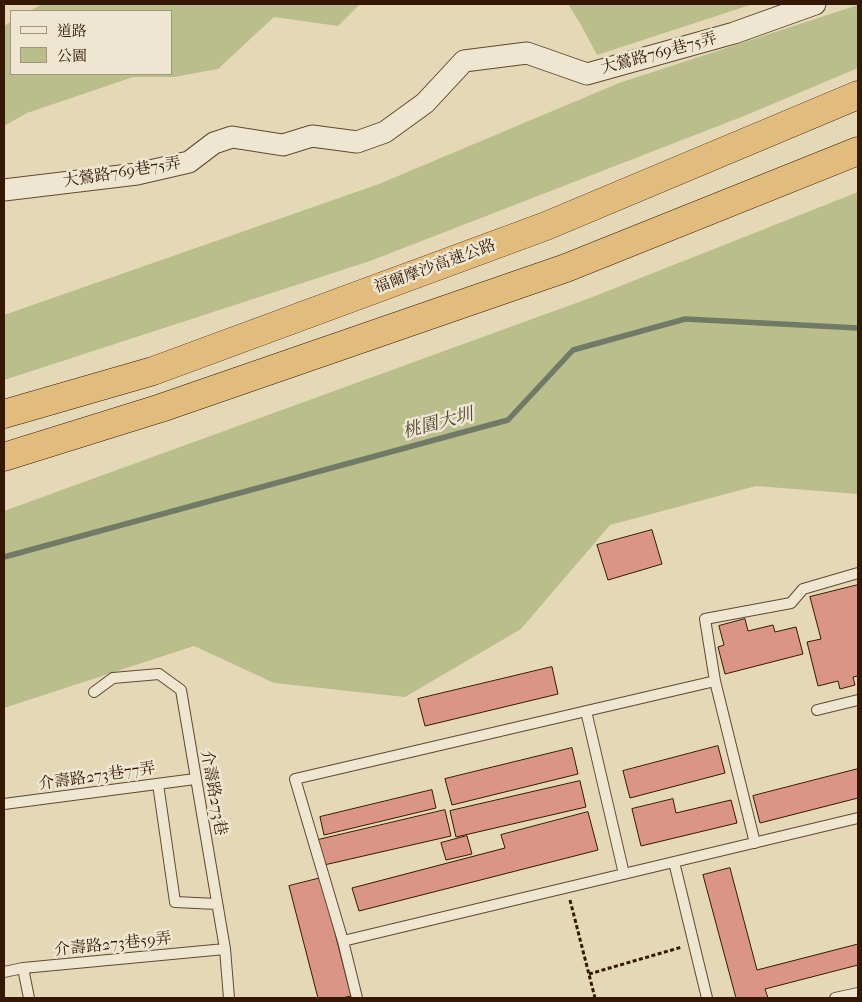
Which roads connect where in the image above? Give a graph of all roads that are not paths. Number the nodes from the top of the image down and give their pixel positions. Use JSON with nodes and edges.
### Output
{"nodes":[{"id":1,"x":815,"y":4,"type":"edge"},
{"id":2,"x":858,"y":95,"type":"edge"},
{"id":3,"x":858,"y":151,"type":"edge"},
{"id":4,"x":4,"y":190,"type":"edge"},
{"id":5,"x":4,"y":414,"type":"edge"},
{"id":6,"x":4,"y":457,"type":"edge"},
{"id":7,"x":858,"y":573,"type":"edge"},
{"id":8,"x":715,"y":682,"type":"junction"},
{"id":9,"x":94,"y":692,"type":"dead end"},
{"id":10,"x":858,"y":700,"type":"edge"},
{"id":11,"x":817,"y":710,"type":"dead end"},
{"id":12,"x":586,"y":712,"type":"junction"},
{"id":13,"x":195,"y":779,"type":"junction"},
{"id":14,"x":158,"y":784,"type":"junction"},
{"id":15,"x":4,"y":804,"type":"edge"},
{"id":16,"x":858,"y":818,"type":"edge"},
{"id":17,"x":755,"y":843,"type":"junction"},
{"id":18,"x":674,"y":862,"type":"junction"},
{"id":19,"x":624,"y":874,"type":"junction"},
{"id":20,"x":217,"y":904,"type":"junction"},
{"id":21,"x":343,"y":941,"type":"junction"},
{"id":22,"x":224,"y":949,"type":"junction"},
{"id":23,"x":23,"y":968,"type":"junction"},
{"id":24,"x":4,"y":972,"type":"edge"},
{"id":25,"x":858,"y":993,"type":"edge"},
{"id":26,"x":29,"y":998,"type":"edge"},
{"id":27,"x":229,"y":998,"type":"edge"},
{"id":28,"x":357,"y":998,"type":"edge"},
{"id":29,"x":707,"y":998,"type":"edge"},
{"id":30,"x":835,"y":998,"type":"edge"}],
"edges":[{"from":1,"to":4,"type":"street","name":"大鶯路769巷75弄"},
{"from":2,"to":5,"type":"highway","name":"福爾摩沙高速公路"},
{"from":3,"to":6,"type":"highway"},
{"from":7,"to":8,"type":"lane"},
{"from":8,"to":12,"type":"lane"},
{"from":8,"to":17,"type":"lane"},
{"from":9,"to":13,"type":"lane","name":"介壽路273巷"},
{"from":10,"to":11,"type":"lane"},
{"from":12,"to":19,"type":"lane"},
{"from":12,"to":21,"type":"lane"},
{"from":13,"to":14,"type":"lane","name":"介壽路273巷77弄"},
{"from":13,"to":20,"type":"lane","name":"介壽路273巷"},
{"from":14,"to":15,"type":"lane","name":"介壽路273巷77弄"},
{"from":14,"to":20,"type":"lane"},
{"from":16,"to":17,"type":"lane"},
{"from":17,"to":18,"type":"lane"},
{"from":18,"to":19,"type":"lane"},
{"from":18,"to":29,"type":"lane"},
{"from":19,"to":21,"type":"lane"},
{"from":20,"to":22,"type":"lane","name":"介壽路273巷"},
{"from":21,"to":28,"type":"lane"},
{"from":22,"to":23,"type":"lane","name":"介壽路273巷59弄"},
{"from":22,"to":27,"type":"lane","name":"介壽路273巷"},
{"from":23,"to":24,"type":"lane","name":"介壽路273巷59弄"},
{"from":23,"to":26,"type":"lane"},
{"from":25,"to":30,"type":"lane"}]}
